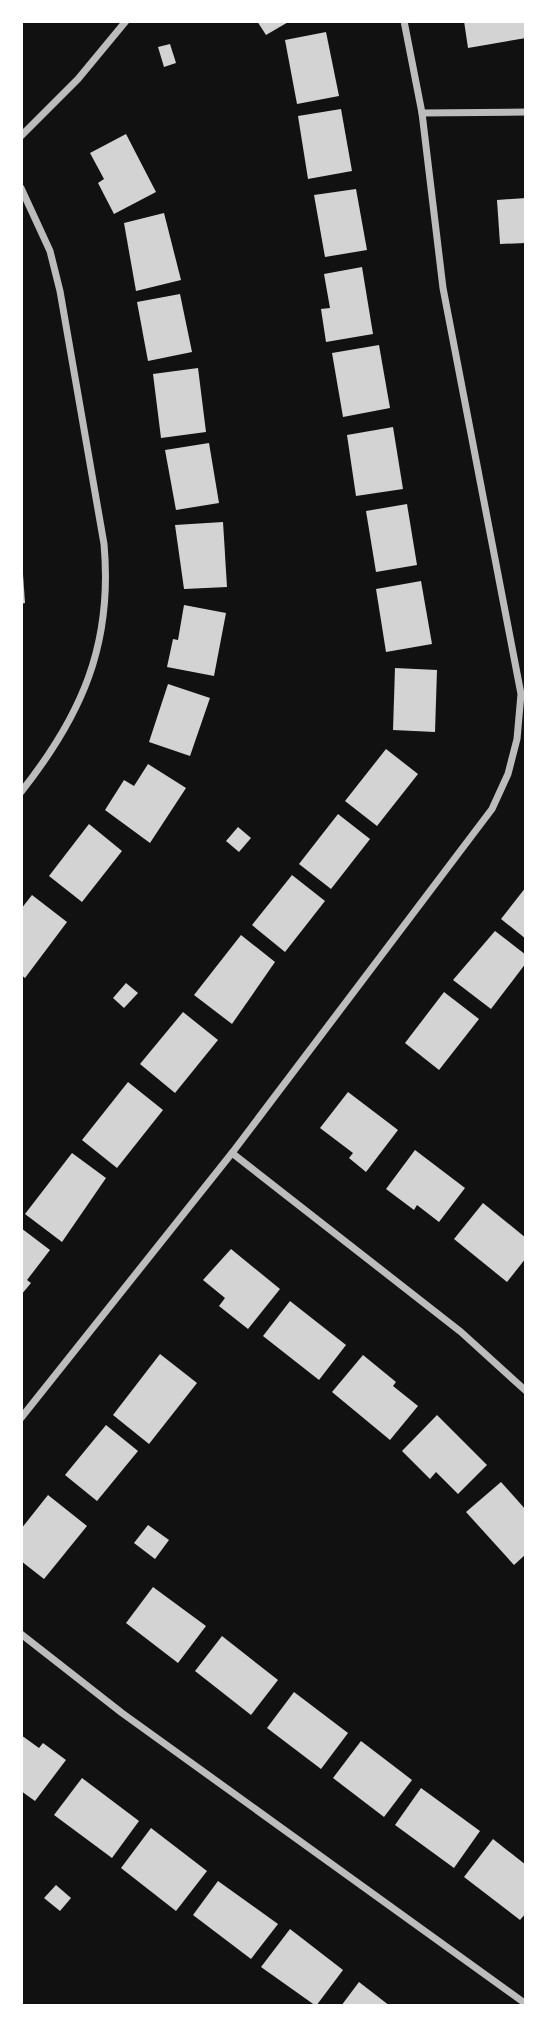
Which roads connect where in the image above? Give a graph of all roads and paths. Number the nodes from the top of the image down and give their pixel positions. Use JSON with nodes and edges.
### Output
{"nodes":[{"id":1,"x":126,"y":21,"type":"edge"},
{"id":2,"x":404,"y":21,"type":"edge"},
{"id":3,"x":526,"y":112,"type":"edge"},
{"id":4,"x":422,"y":113,"type":"junction"},
{"id":5,"x":21,"y":136,"type":"edge"},
{"id":6,"x":21,"y":188,"type":"edge"},
{"id":7,"x":523,"y":694,"type":"edge"},
{"id":8,"x":21,"y":792,"type":"edge"},
{"id":9,"x":232,"y":1153,"type":"junction"},
{"id":10,"x":526,"y":1391,"type":"edge"},
{"id":11,"x":21,"y":1418,"type":"edge"},
{"id":12,"x":21,"y":1634,"type":"edge"},
{"id":13,"x":526,"y":2004,"type":"edge"}],
"edges":[{"from":1,"to":5,"type":"street"},
{"from":2,"to":4,"type":"street"},
{"from":3,"to":4,"type":"street"},
{"from":4,"to":7,"type":"street"},
{"from":6,"to":8,"type":"street"},
{"from":7,"to":9,"type":"street"},
{"from":9,"to":10,"type":"street"},
{"from":9,"to":11,"type":"street"},
{"from":12,"to":13,"type":"street"}]}
